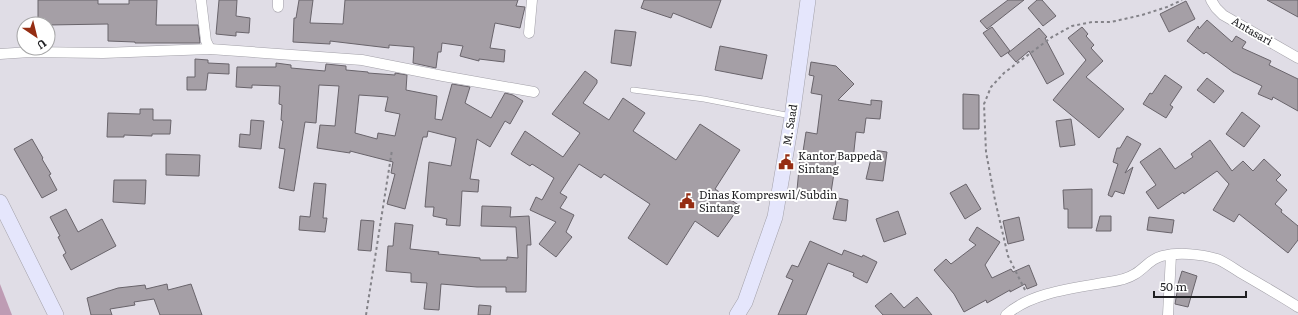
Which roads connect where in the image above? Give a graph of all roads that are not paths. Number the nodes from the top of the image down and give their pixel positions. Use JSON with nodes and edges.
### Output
{"nodes":[{"id":1,"x":201,"y":0,"type":"edge"},
{"id":2,"x":532,"y":0,"type":"edge"},
{"id":3,"x":808,"y":0,"type":"edge"},
{"id":4,"x":1211,"y":0,"type":"edge"},
{"id":5,"x":529,"y":33,"type":"dead end"},
{"id":6,"x":210,"y":50,"type":"junction"},
{"id":7,"x":0,"y":54,"type":"edge"},
{"id":8,"x":1298,"y":58,"type":"edge"},
{"id":9,"x":633,"y":90,"type":"dead end"},
{"id":10,"x":534,"y":92,"type":"dead end"},
{"id":11,"x":792,"y":117,"type":"junction"},
{"id":12,"x":0,"y":202,"type":"edge"},
{"id":13,"x":1171,"y":255,"type":"junction"},
{"id":14,"x":1298,"y":307,"type":"edge"},
{"id":15,"x":56,"y":315,"type":"edge"},
{"id":16,"x":737,"y":315,"type":"edge"},
{"id":17,"x":1006,"y":315,"type":"edge"},
{"id":18,"x":1168,"y":315,"type":"edge"}],
"edges":[{"from":1,"to":6,"type":"street"},
{"from":2,"to":5,"type":"street"},
{"from":3,"to":11,"type":"street","name":"M. Saad"},
{"from":4,"to":8,"type":"street","name":"Antasari"},
{"from":6,"to":7,"type":"street"},
{"from":6,"to":10,"type":"street"},
{"from":9,"to":11,"type":"lane"},
{"from":11,"to":16,"type":"street","name":"M. Saad"},
{"from":12,"to":15,"type":"street"},
{"from":13,"to":14,"type":"street"},
{"from":13,"to":17,"type":"street"},
{"from":13,"to":18,"type":"street"}]}
